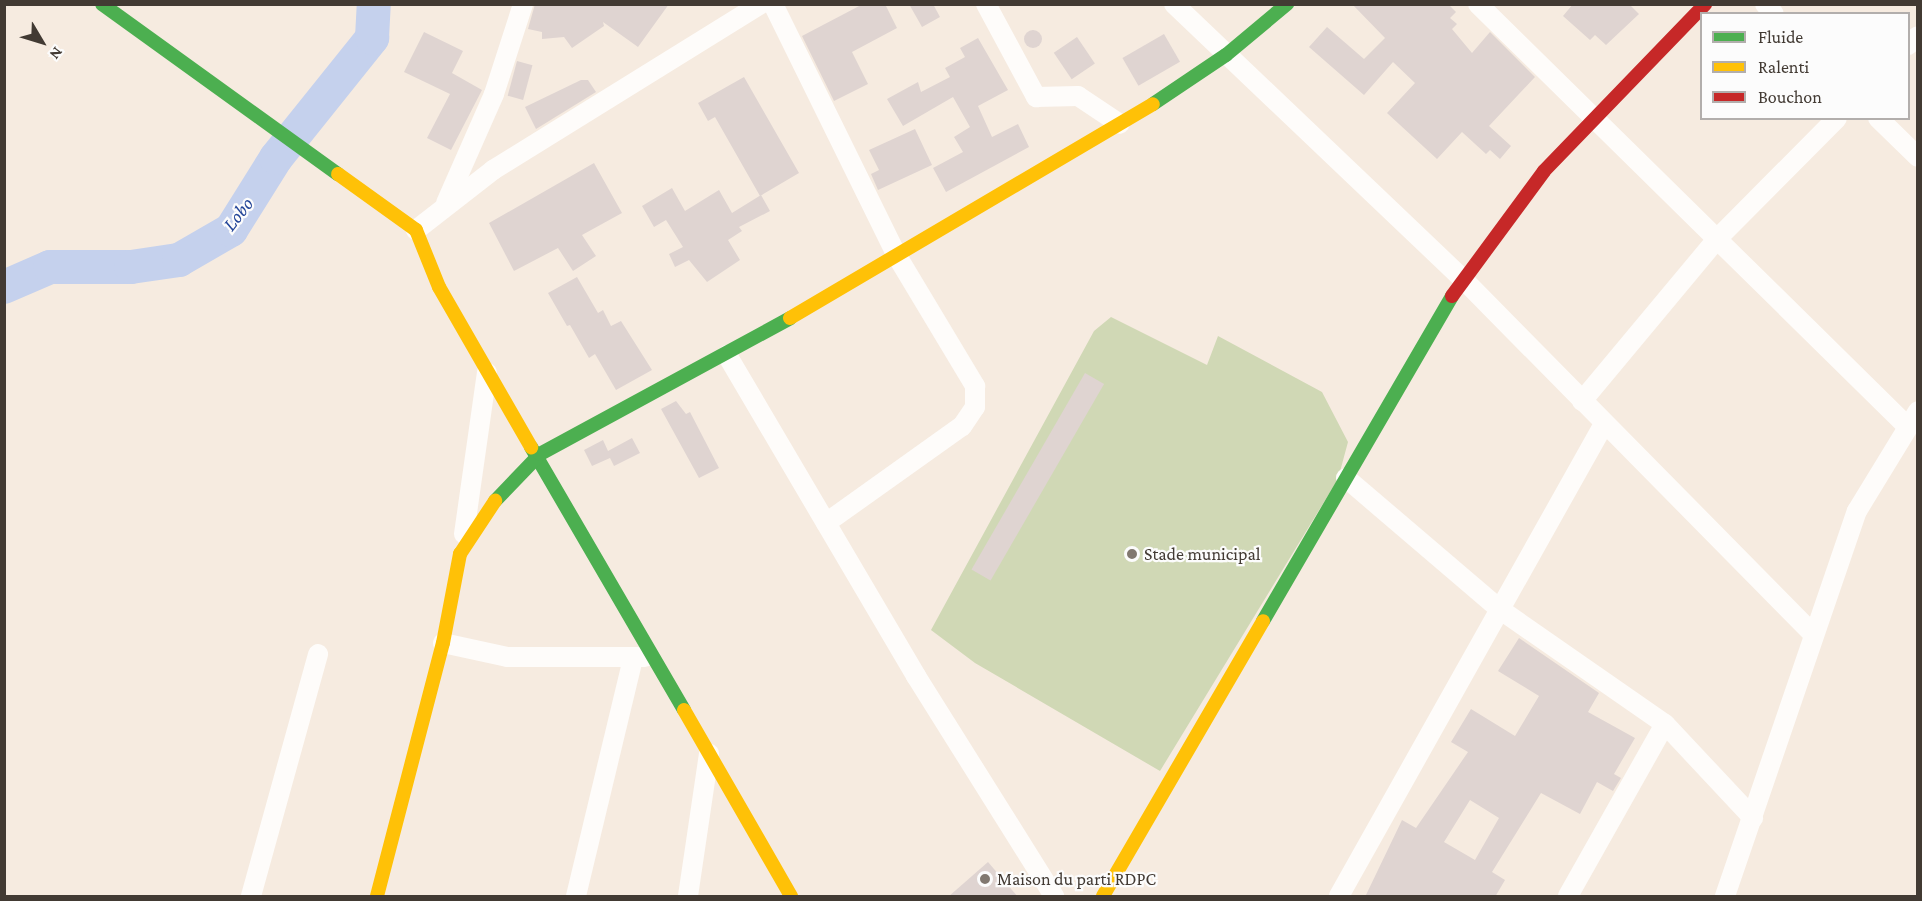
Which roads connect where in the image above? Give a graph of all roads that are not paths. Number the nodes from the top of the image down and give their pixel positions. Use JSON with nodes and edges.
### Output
{"nodes":[{"id":1,"x":102,"y":4,"type":"edge"},
{"id":2,"x":523,"y":4,"type":"edge"},
{"id":3,"x":761,"y":4,"type":"edge"},
{"id":4,"x":773,"y":4,"type":"edge"},
{"id":5,"x":986,"y":4,"type":"edge"},
{"id":6,"x":1174,"y":4,"type":"edge"},
{"id":7,"x":1287,"y":4,"type":"edge"},
{"id":8,"x":1478,"y":4,"type":"edge"},
{"id":9,"x":1705,"y":4,"type":"edge"},
{"id":10,"x":1226,"y":55,"type":"junction"},
{"id":11,"x":1594,"y":118,"type":"junction"},
{"id":12,"x":1835,"y":120,"type":"edge"},
{"id":13,"x":1880,"y":120,"type":"edge"},
{"id":14,"x":1120,"y":124,"type":"junction"},
{"id":15,"x":1917,"y":156,"type":"edge"},
{"id":16,"x":445,"y":205,"type":"junction"},
{"id":17,"x":416,"y":230,"type":"junction"},
{"id":18,"x":1717,"y":239,"type":"junction"},
{"id":19,"x":897,"y":256,"type":"junction"},
{"id":20,"x":1462,"y":278,"type":"junction"},
{"id":21,"x":727,"y":355,"type":"junction"},
{"id":22,"x":488,"y":364,"type":"junction"},
{"id":23,"x":1582,"y":401,"type":"junction"},
{"id":24,"x":1912,"y":418,"type":"edge"},
{"id":25,"x":1604,"y":424,"type":"junction"},
{"id":26,"x":540,"y":454,"type":"junction"},
{"id":27,"x":1346,"y":478,"type":"junction"},
{"id":28,"x":826,"y":523,"type":"junction"},
{"id":29,"x":460,"y":554,"type":"junction"},
{"id":30,"x":1498,"y":608,"type":"junction"},
{"id":31,"x":1813,"y":634,"type":"junction"},
{"id":32,"x":442,"y":644,"type":"junction"},
{"id":33,"x":318,"y":654,"type":"dead end"},
{"id":34,"x":654,"y":656,"type":"junction"},
{"id":35,"x":633,"y":658,"type":"junction"},
{"id":36,"x":1665,"y":724,"type":"junction"},
{"id":37,"x":709,"y":752,"type":"junction"},
{"id":38,"x":1753,"y":818,"type":"junction"},
{"id":39,"x":251,"y":897,"type":"edge"},
{"id":40,"x":377,"y":897,"type":"edge"},
{"id":41,"x":576,"y":897,"type":"edge"},
{"id":42,"x":688,"y":897,"type":"edge"},
{"id":43,"x":791,"y":897,"type":"edge"},
{"id":44,"x":1054,"y":897,"type":"edge"},
{"id":45,"x":1103,"y":897,"type":"edge"},
{"id":46,"x":1338,"y":897,"type":"edge"},
{"id":47,"x":1568,"y":897,"type":"edge"},
{"id":48,"x":1725,"y":897,"type":"edge"}],
"edges":[{"from":1,"to":17,"type":"main road"},
{"from":2,"to":16,"type":"street"},
{"from":3,"to":16,"type":"street"},
{"from":4,"to":19,"type":"street"},
{"from":5,"to":14,"type":"street"},
{"from":6,"to":10,"type":"street"},
{"from":7,"to":10,"type":"main road"},
{"from":8,"to":11,"type":"street"},
{"from":9,"to":11,"type":"main road"},
{"from":10,"to":14,"type":"main road"},
{"from":10,"to":20,"type":"street"},
{"from":11,"to":18,"type":"street"},
{"from":11,"to":20,"type":"main road"},
{"from":12,"to":18,"type":"street"},
{"from":13,"to":15,"type":"street"},
{"from":14,"to":19,"type":"main road"},
{"from":16,"to":17,"type":"street"},
{"from":17,"to":22,"type":"main road"},
{"from":18,"to":23,"type":"street"},
{"from":18,"to":24,"type":"street"},
{"from":19,"to":21,"type":"main road"},
{"from":19,"to":28,"type":"street"},
{"from":20,"to":23,"type":"street"},
{"from":20,"to":27,"type":"main road"},
{"from":21,"to":26,"type":"main road"},
{"from":21,"to":28,"type":"street"},
{"from":22,"to":26,"type":"main road"},
{"from":22,"to":29,"type":"street"},
{"from":23,"to":25,"type":"street"},
{"from":24,"to":31,"type":"street"},
{"from":25,"to":30,"type":"street"},
{"from":25,"to":31,"type":"street"},
{"from":26,"to":29,"type":"main road"},
{"from":26,"to":34,"type":"main road"},
{"from":27,"to":30,"type":"street"},
{"from":27,"to":45,"type":"main road"},
{"from":28,"to":44,"type":"street"},
{"from":29,"to":32,"type":"main road"},
{"from":30,"to":36,"type":"street"},
{"from":30,"to":46,"type":"street"},
{"from":31,"to":38,"type":"street"},
{"from":32,"to":35,"type":"street"},
{"from":32,"to":40,"type":"main road"},
{"from":33,"to":39,"type":"street"},
{"from":34,"to":35,"type":"street"},
{"from":34,"to":37,"type":"main road"},
{"from":35,"to":41,"type":"street"},
{"from":36,"to":38,"type":"street"},
{"from":36,"to":47,"type":"street"},
{"from":37,"to":42,"type":"street"},
{"from":37,"to":43,"type":"main road"},
{"from":38,"to":48,"type":"street"}]}
